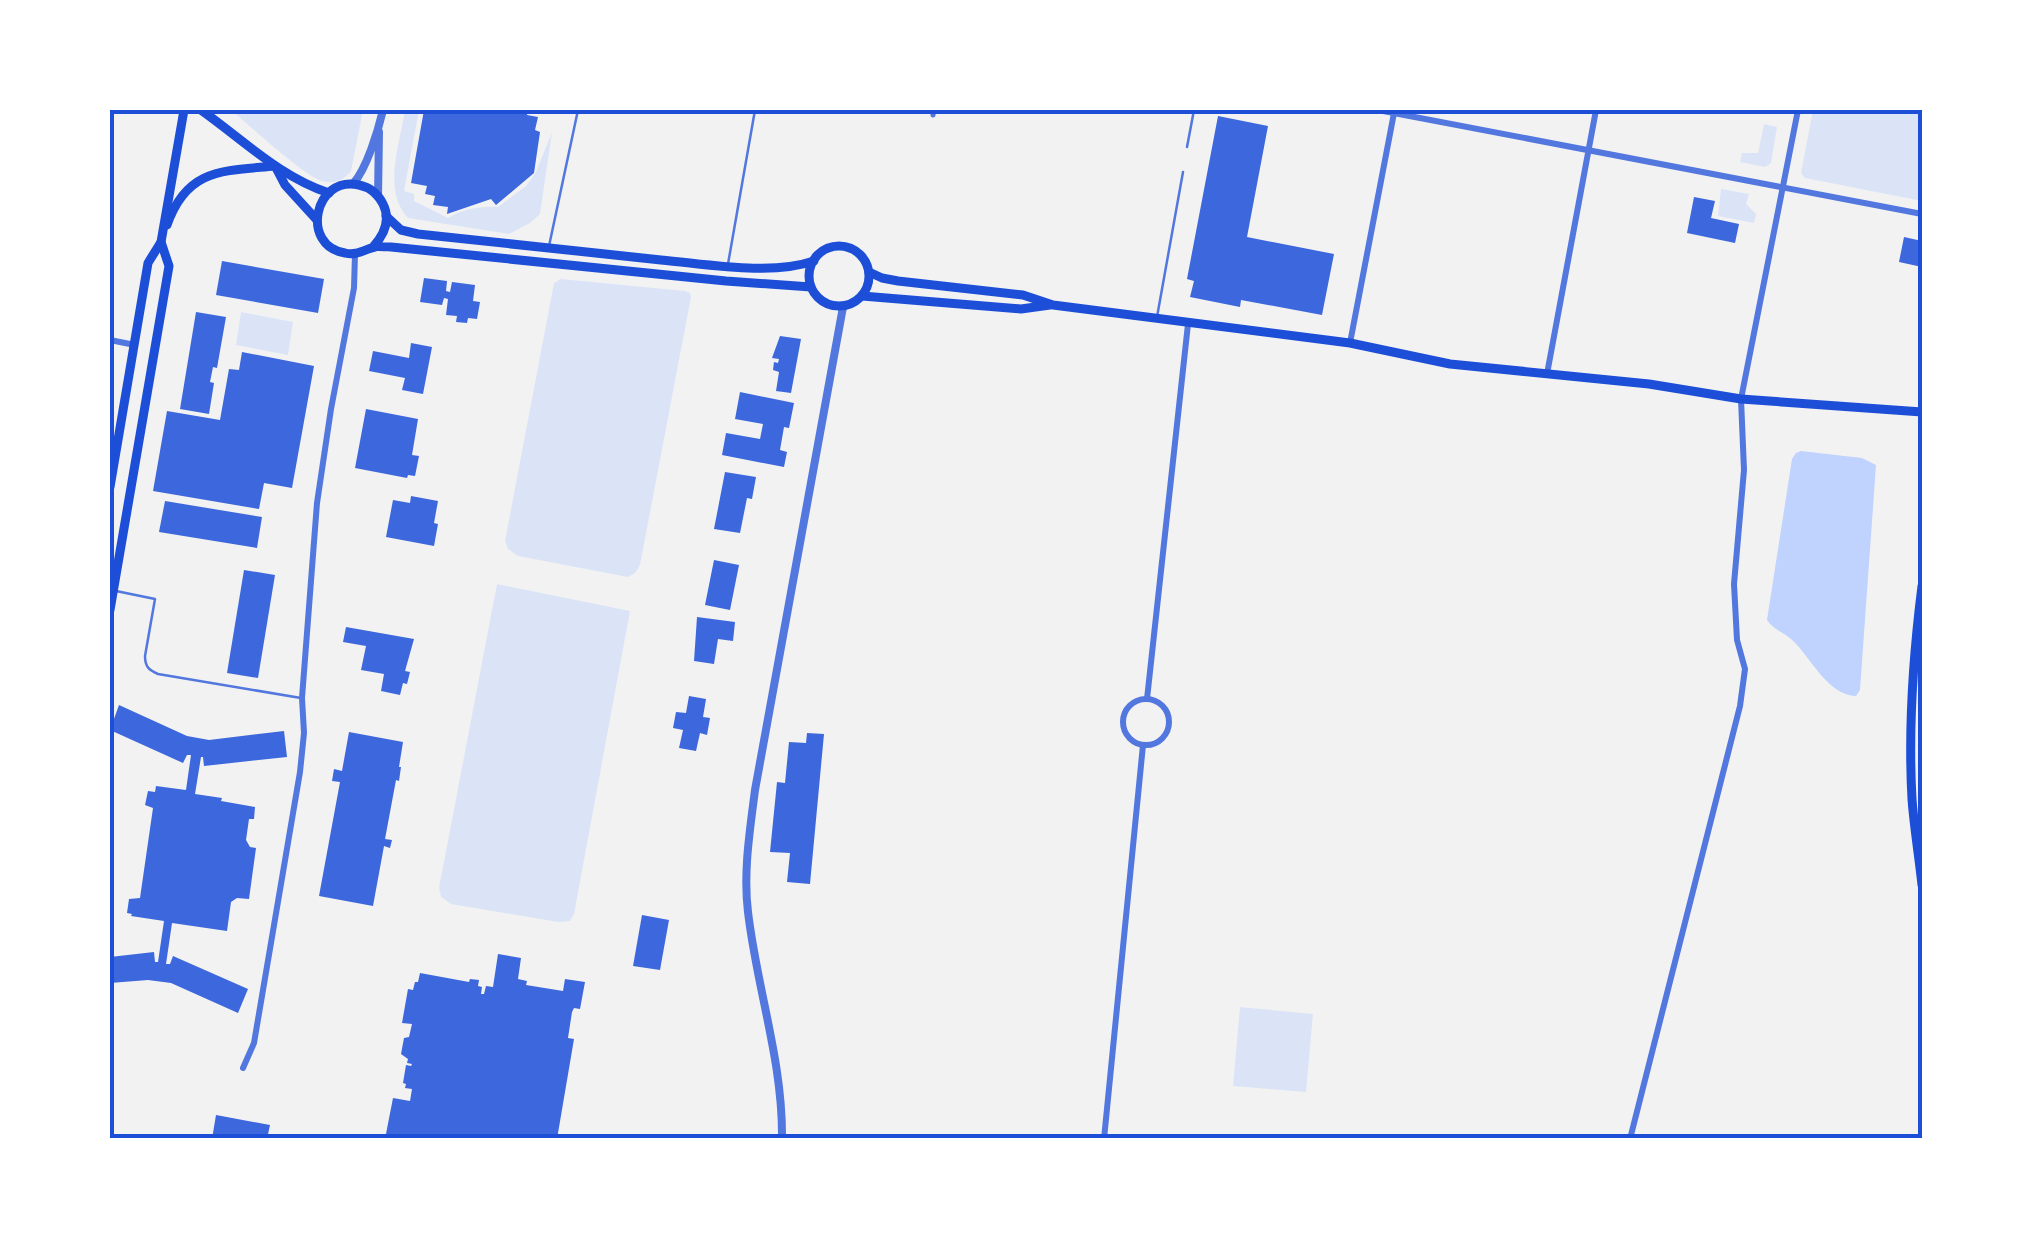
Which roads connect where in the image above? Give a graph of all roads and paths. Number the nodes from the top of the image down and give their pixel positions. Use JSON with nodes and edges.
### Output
{"nodes":[{"id":1,"x":184,"y":110,"type":"edge"},
{"id":2,"x":201,"y":110,"type":"edge"},
{"id":3,"x":383,"y":110,"type":"edge"},
{"id":4,"x":578,"y":110,"type":"edge"},
{"id":5,"x":756,"y":110,"type":"edge"},
{"id":6,"x":1194,"y":110,"type":"edge"},
{"id":7,"x":1378,"y":110,"type":"edge"},
{"id":8,"x":1596,"y":110,"type":"edge"},
{"id":9,"x":1798,"y":110,"type":"edge"},
{"id":10,"x":1394,"y":112,"type":"edge"},
{"id":11,"x":379,"y":127,"type":"junction"},
{"id":12,"x":1187,"y":148,"type":"dead end"},
{"id":13,"x":1588,"y":150,"type":"junction"},
{"id":14,"x":275,"y":166,"type":"junction"},
{"id":15,"x":1183,"y":172,"type":"dead end"},
{"id":16,"x":352,"y":184,"type":"junction"},
{"id":17,"x":1783,"y":188,"type":"junction"},
{"id":18,"x":328,"y":192,"type":"junction"},
{"id":19,"x":378,"y":196,"type":"junction"},
{"id":20,"x":1922,"y":214,"type":"edge"},
{"id":21,"x":386,"y":216,"type":"junction"},
{"id":22,"x":316,"y":219,"type":"junction"},
{"id":23,"x":161,"y":242,"type":"junction"},
{"id":24,"x":373,"y":247,"type":"junction"},
{"id":25,"x":548,"y":249,"type":"junction"},
{"id":26,"x":355,"y":254,"type":"junction"},
{"id":27,"x":814,"y":261,"type":"junction"},
{"id":28,"x":546,"y":264,"type":"junction"},
{"id":29,"x":728,"y":266,"type":"junction"},
{"id":30,"x":869,"y":272,"type":"junction"},
{"id":31,"x":811,"y":287,"type":"junction"},
{"id":32,"x":862,"y":296,"type":"junction"},
{"id":33,"x":1053,"y":305,"type":"junction"},
{"id":34,"x":843,"y":306,"type":"junction"},
{"id":35,"x":1157,"y":319,"type":"junction"},
{"id":36,"x":1188,"y":324,"type":"junction"},
{"id":37,"x":110,"y":340,"type":"edge"},
{"id":38,"x":1350,"y":342,"type":"junction"},
{"id":39,"x":135,"y":345,"type":"junction"},
{"id":40,"x":1547,"y":374,"type":"junction"},
{"id":41,"x":1741,"y":400,"type":"junction"},
{"id":42,"x":1922,"y":412,"type":"edge"},
{"id":43,"x":110,"y":487,"type":"edge"},
{"id":44,"x":1922,"y":586,"type":"edge"},
{"id":45,"x":112,"y":590,"type":"edge"},
{"id":46,"x":110,"y":610,"type":"edge"},
{"id":47,"x":302,"y":698,"type":"junction"},
{"id":48,"x":1147,"y":698,"type":"junction"},
{"id":49,"x":1144,"y":745,"type":"junction"},
{"id":50,"x":1922,"y":884,"type":"edge"},
{"id":51,"x":243,"y":1068,"type":"dead end"},
{"id":52,"x":782,"y":1139,"type":"edge"},
{"id":53,"x":1104,"y":1139,"type":"edge"},
{"id":54,"x":1630,"y":1139,"type":"edge"}],
"edges":[{"from":1,"to":23,"type":"main road"},
{"from":2,"to":14,"type":"main road"},
{"from":3,"to":11,"type":"street"},
{"from":4,"to":25,"type":"lane"},
{"from":5,"to":29,"type":"lane"},
{"from":6,"to":12,"type":"lane"},
{"from":7,"to":10,"type":"street"},
{"from":8,"to":13,"type":"street"},
{"from":9,"to":17,"type":"street"},
{"from":10,"to":13,"type":"street"},
{"from":10,"to":38,"type":"street"},
{"from":11,"to":16,"type":"street"},
{"from":11,"to":19,"type":"street"},
{"from":13,"to":17,"type":"street"},
{"from":13,"to":40,"type":"street"},
{"from":14,"to":18,"type":"main road"},
{"from":14,"to":22,"type":"main road"},
{"from":14,"to":23,"type":"main road"},
{"from":15,"to":35,"type":"lane"},
{"from":16,"to":18,"type":"main road"},
{"from":16,"to":19,"type":"main road"},
{"from":17,"to":20,"type":"street"},
{"from":17,"to":41,"type":"street"},
{"from":18,"to":22,"type":"main road"},
{"from":19,"to":21,"type":"main road"},
{"from":21,"to":24,"type":"main road"},
{"from":21,"to":25,"type":"main road"},
{"from":22,"to":26,"type":"main road"},
{"from":23,"to":39,"type":"main road"},
{"from":23,"to":45,"type":"main road"},
{"from":24,"to":26,"type":"main road"},
{"from":24,"to":28,"type":"main road"},
{"from":25,"to":28,"type":"lane"},
{"from":25,"to":29,"type":"main road"},
{"from":26,"to":47,"type":"street"},
{"from":27,"to":29,"type":"main road"},
{"from":27,"to":30,"type":"main road"},
{"from":27,"to":31,"type":"main road"},
{"from":28,"to":31,"type":"main road"},
{"from":30,"to":32,"type":"main road"},
{"from":30,"to":33,"type":"main road"},
{"from":31,"to":34,"type":"main road"},
{"from":32,"to":33,"type":"main road"},
{"from":32,"to":34,"type":"main road"},
{"from":33,"to":35,"type":"main road"},
{"from":34,"to":52,"type":"street"},
{"from":35,"to":36,"type":"main road"},
{"from":36,"to":38,"type":"main road"},
{"from":36,"to":48,"type":"street"},
{"from":37,"to":39,"type":"street"},
{"from":38,"to":40,"type":"main road"},
{"from":39,"to":43,"type":"main road"},
{"from":40,"to":41,"type":"main road"},
{"from":41,"to":42,"type":"main road"},
{"from":41,"to":54,"type":"street"},
{"from":44,"to":50,"type":"main road"},
{"from":45,"to":46,"type":"main road"},
{"from":45,"to":47,"type":"lane"},
{"from":47,"to":51,"type":"street"},
{"from":48,"to":49,"type":"street"},
{"from":48,"to":49,"type":"street"},
{"from":49,"to":53,"type":"street"}]}
